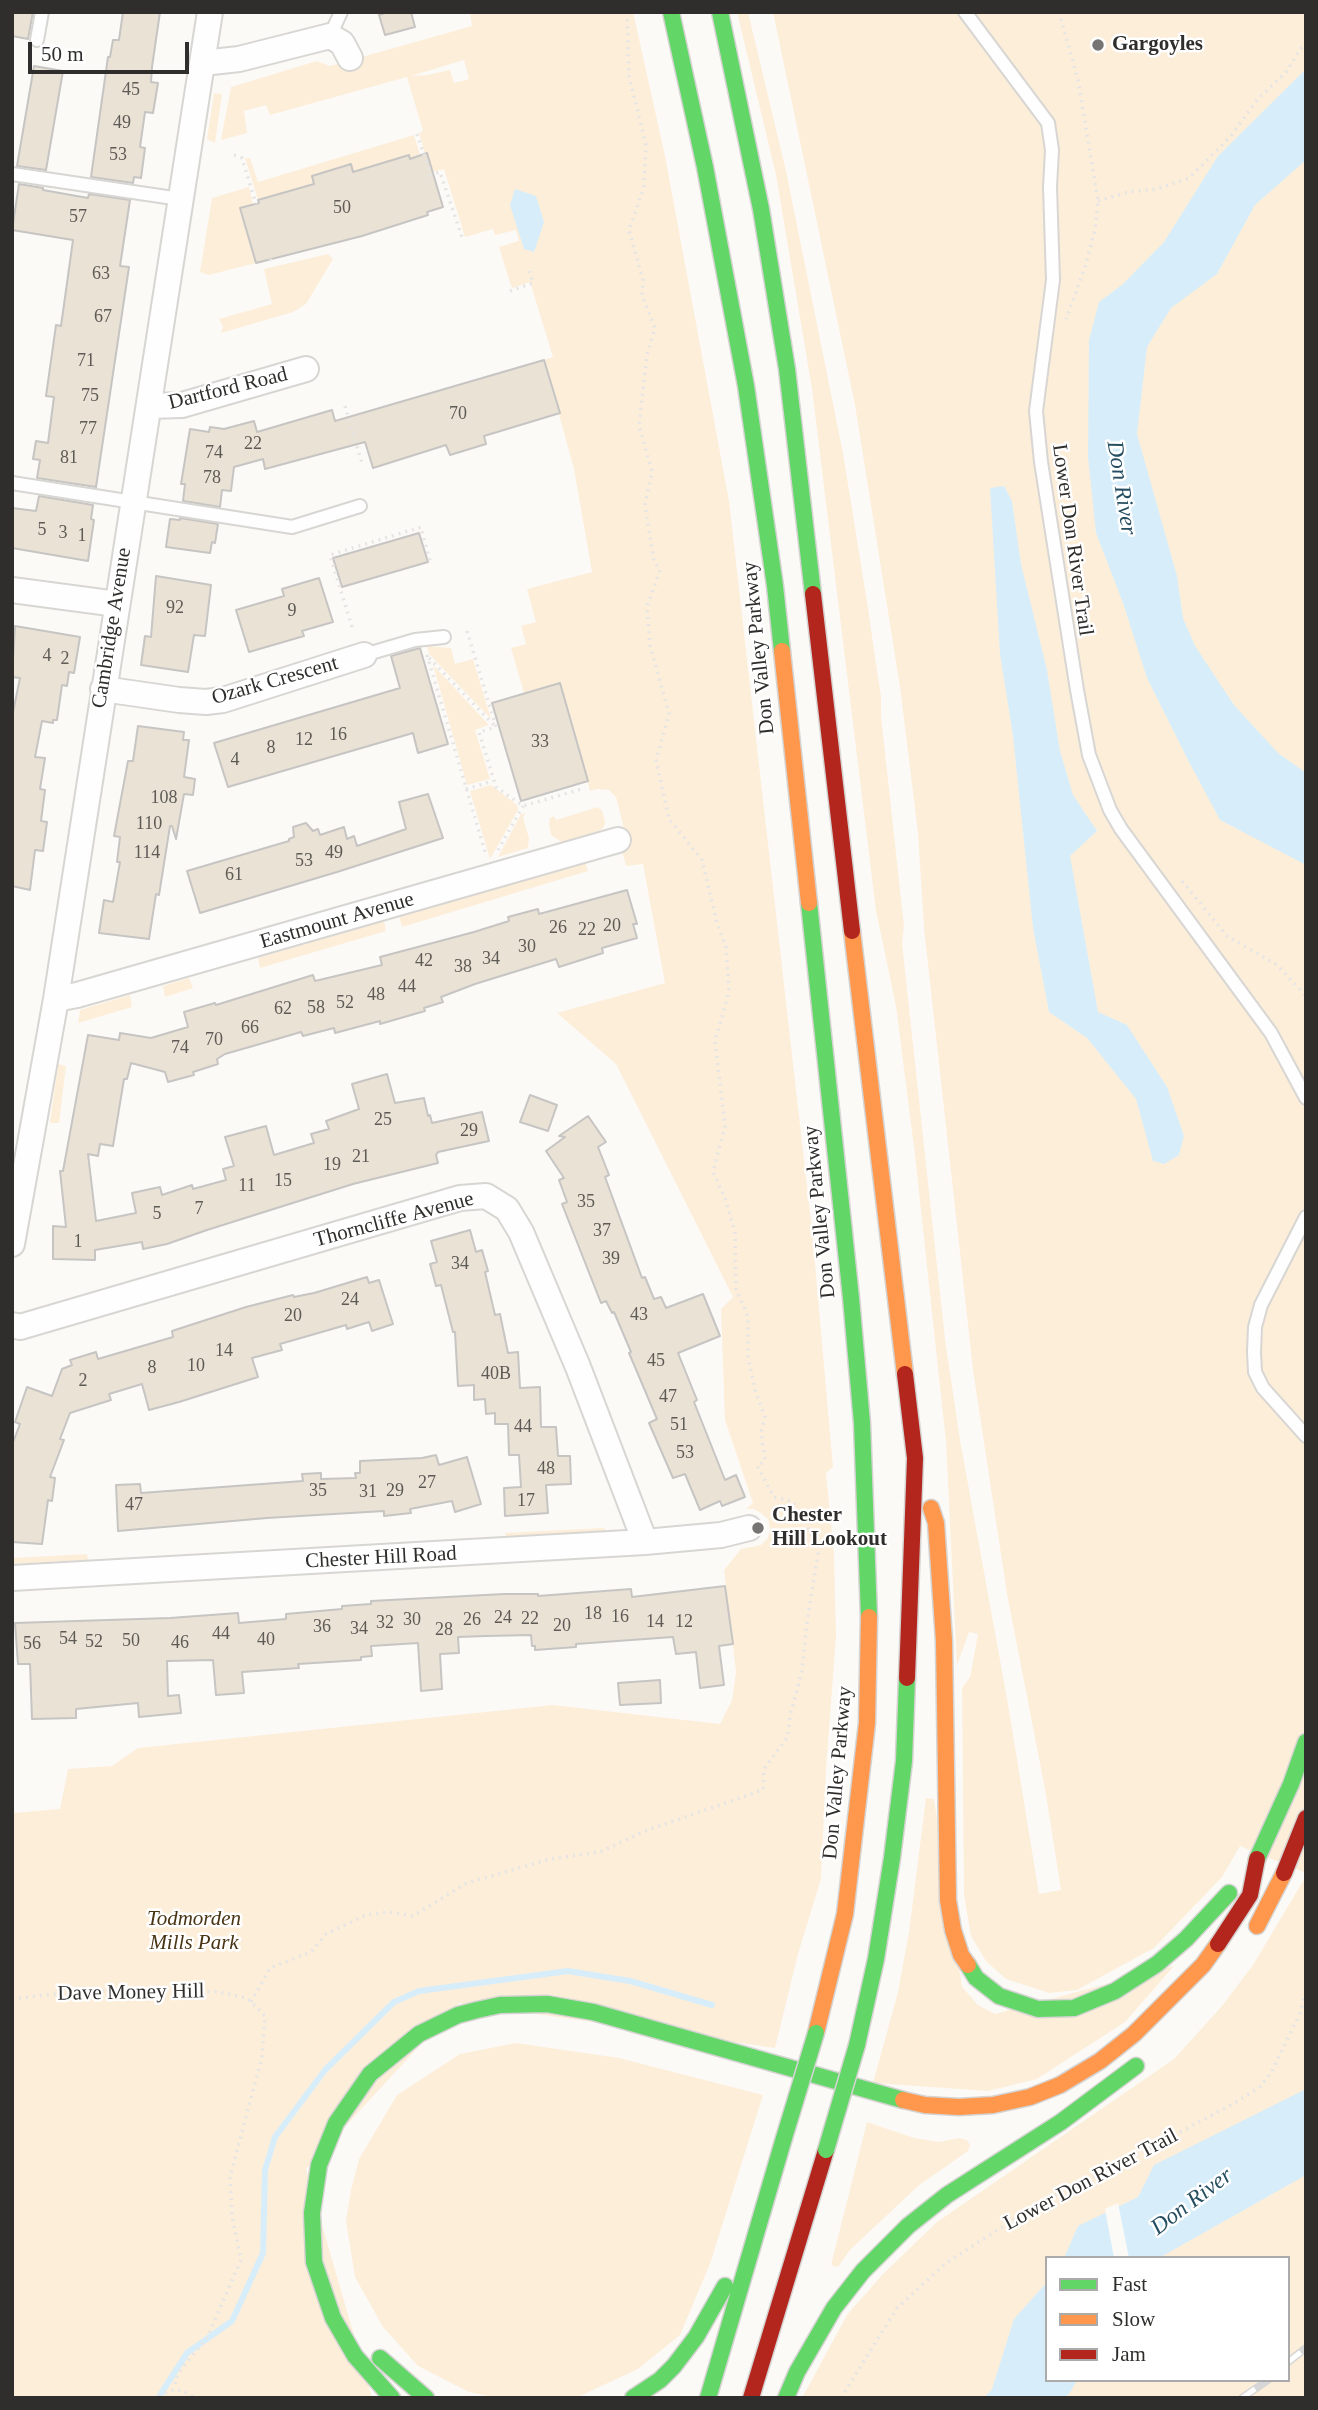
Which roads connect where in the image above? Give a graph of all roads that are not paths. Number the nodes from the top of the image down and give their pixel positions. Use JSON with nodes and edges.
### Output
{"nodes":[{"id":1,"x":42,"y":12,"type":"edge"},
{"id":2,"x":210,"y":12,"type":"edge"},
{"id":3,"x":341,"y":12,"type":"edge"},
{"id":4,"x":671,"y":12,"type":"edge"},
{"id":5,"x":720,"y":12,"type":"edge"},
{"id":6,"x":965,"y":12,"type":"edge"},
{"id":7,"x":330,"y":36,"type":"junction"},
{"id":8,"x":37,"y":40,"type":"dead end"},
{"id":9,"x":350,"y":58,"type":"dead end"},
{"id":10,"x":203,"y":63,"type":"junction"},
{"id":11,"x":12,"y":174,"type":"edge"},
{"id":12,"x":180,"y":199,"type":"junction"},
{"id":13,"x":306,"y":369,"type":"dead end"},
{"id":14,"x":149,"y":406,"type":"junction"},
{"id":15,"x":12,"y":484,"type":"edge"},
{"id":16,"x":132,"y":502,"type":"junction"},
{"id":17,"x":360,"y":506,"type":"dead end"},
{"id":18,"x":12,"y":590,"type":"edge"},
{"id":19,"x":117,"y":604,"type":"junction"},
{"id":20,"x":444,"y":637,"type":"dead end"},
{"id":21,"x":364,"y":655,"type":"joint"},
{"id":22,"x":103,"y":689,"type":"junction"},
{"id":23,"x":618,"y":840,"type":"dead end"},
{"id":24,"x":56,"y":999,"type":"junction"},
{"id":25,"x":1306,"y":1098,"type":"edge"},
{"id":26,"x":1306,"y":1217,"type":"edge"},
{"id":27,"x":12,"y":1244,"type":"edge"},
{"id":28,"x":12,"y":1325,"type":"edge"},
{"id":29,"x":1288,"y":1419,"type":"junction"},
{"id":30,"x":1306,"y":1423,"type":"edge"},
{"id":31,"x":1306,"y":1436,"type":"edge"},
{"id":32,"x":915,"y":1458,"type":"junction"},
{"id":33,"x":749,"y":1528,"type":"dead end"},
{"id":34,"x":645,"y":1542,"type":"junction"},
{"id":35,"x":12,"y":1578,"type":"edge"},
{"id":36,"x":1306,"y":1742,"type":"edge"},
{"id":37,"x":1306,"y":1818,"type":"edge"},
{"id":38,"x":1257,"y":1859,"type":"junction"},
{"id":39,"x":1249,"y":1939,"type":"dead end"},
{"id":40,"x":1146,"y":2059,"type":"dead end"},
{"id":41,"x":789,"y":2087,"type":"dead end"},
{"id":42,"x":1105,"y":2087,"type":"junction"},
{"id":43,"x":1059,"y":2104,"type":"dead end"},
{"id":44,"x":852,"y":2106,"type":"dead end"},
{"id":45,"x":758,"y":2225,"type":"junction"},
{"id":46,"x":335,"y":2275,"type":"dead end"},
{"id":47,"x":343,"y":2297,"type":"dead end"},
{"id":48,"x":369,"y":2345,"type":"dead end"},
{"id":49,"x":392,"y":2398,"type":"edge"},
{"id":50,"x":426,"y":2398,"type":"edge"},
{"id":51,"x":634,"y":2398,"type":"edge"},
{"id":52,"x":708,"y":2398,"type":"edge"},
{"id":53,"x":751,"y":2398,"type":"edge"},
{"id":54,"x":786,"y":2398,"type":"edge"}],
"edges":[{"from":1,"to":8,"type":"lane"},
{"from":2,"to":10,"type":"street","name":"Cambridge Avenue"},
{"from":3,"to":7,"type":"lane"},
{"from":4,"to":45,"type":"main road","name":"Don Valley Parkway","bridge":true},
{"from":5,"to":32,"type":"main road"},
{"from":6,"to":25,"type":"lane"},
{"from":7,"to":9,"type":"street"},
{"from":7,"to":10,"type":"street"},
{"from":10,"to":12,"type":"street","name":"Cambridge Avenue"},
{"from":11,"to":12,"type":"lane"},
{"from":12,"to":14,"type":"street","name":"Cambridge Avenue"},
{"from":13,"to":14,"type":"street","name":"Dartford Road"},
{"from":14,"to":16,"type":"street","name":"Cambridge Avenue"},
{"from":15,"to":16,"type":"lane"},
{"from":16,"to":17,"type":"lane"},
{"from":16,"to":19,"type":"street","name":"Cambridge Avenue"},
{"from":18,"to":19,"type":"street"},
{"from":19,"to":22,"type":"street","name":"Cambridge Avenue"},
{"from":20,"to":21,"type":"lane"},
{"from":21,"to":22,"type":"street","name":"Ozark Crescent"},
{"from":22,"to":24,"type":"street","name":"Cambridge Avenue"},
{"from":23,"to":24,"type":"street","name":"Eastmount Avenue"},
{"from":24,"to":27,"type":"street","name":"Cambridge Avenue"},
{"from":26,"to":29,"type":"lane"},
{"from":28,"to":34,"type":"street","name":"Thorncliffe Avenue"},
{"from":29,"to":30,"type":"lane"},
{"from":29,"to":31,"type":"lane"},
{"from":32,"to":38,"type":"main road"},
{"from":32,"to":53,"type":"main road","bridge":true},
{"from":33,"to":34,"type":"street","name":"Chester Hill Road"},
{"from":34,"to":35,"type":"street","name":"Chester Hill Road"},
{"from":36,"to":38,"type":"main road"},
{"from":37,"to":39,"type":"main road"},
{"from":38,"to":49,"type":"main road"},
{"from":40,"to":42,"type":"main road"},
{"from":41,"to":44,"type":"main road"},
{"from":42,"to":43,"type":"main road"},
{"from":42,"to":54,"type":"main road"},
{"from":45,"to":51,"type":"main road"},
{"from":45,"to":52,"type":"main road","name":"Don Valley Parkway"},
{"from":46,"to":47,"type":"main road"},
{"from":48,"to":50,"type":"main road"}]}
